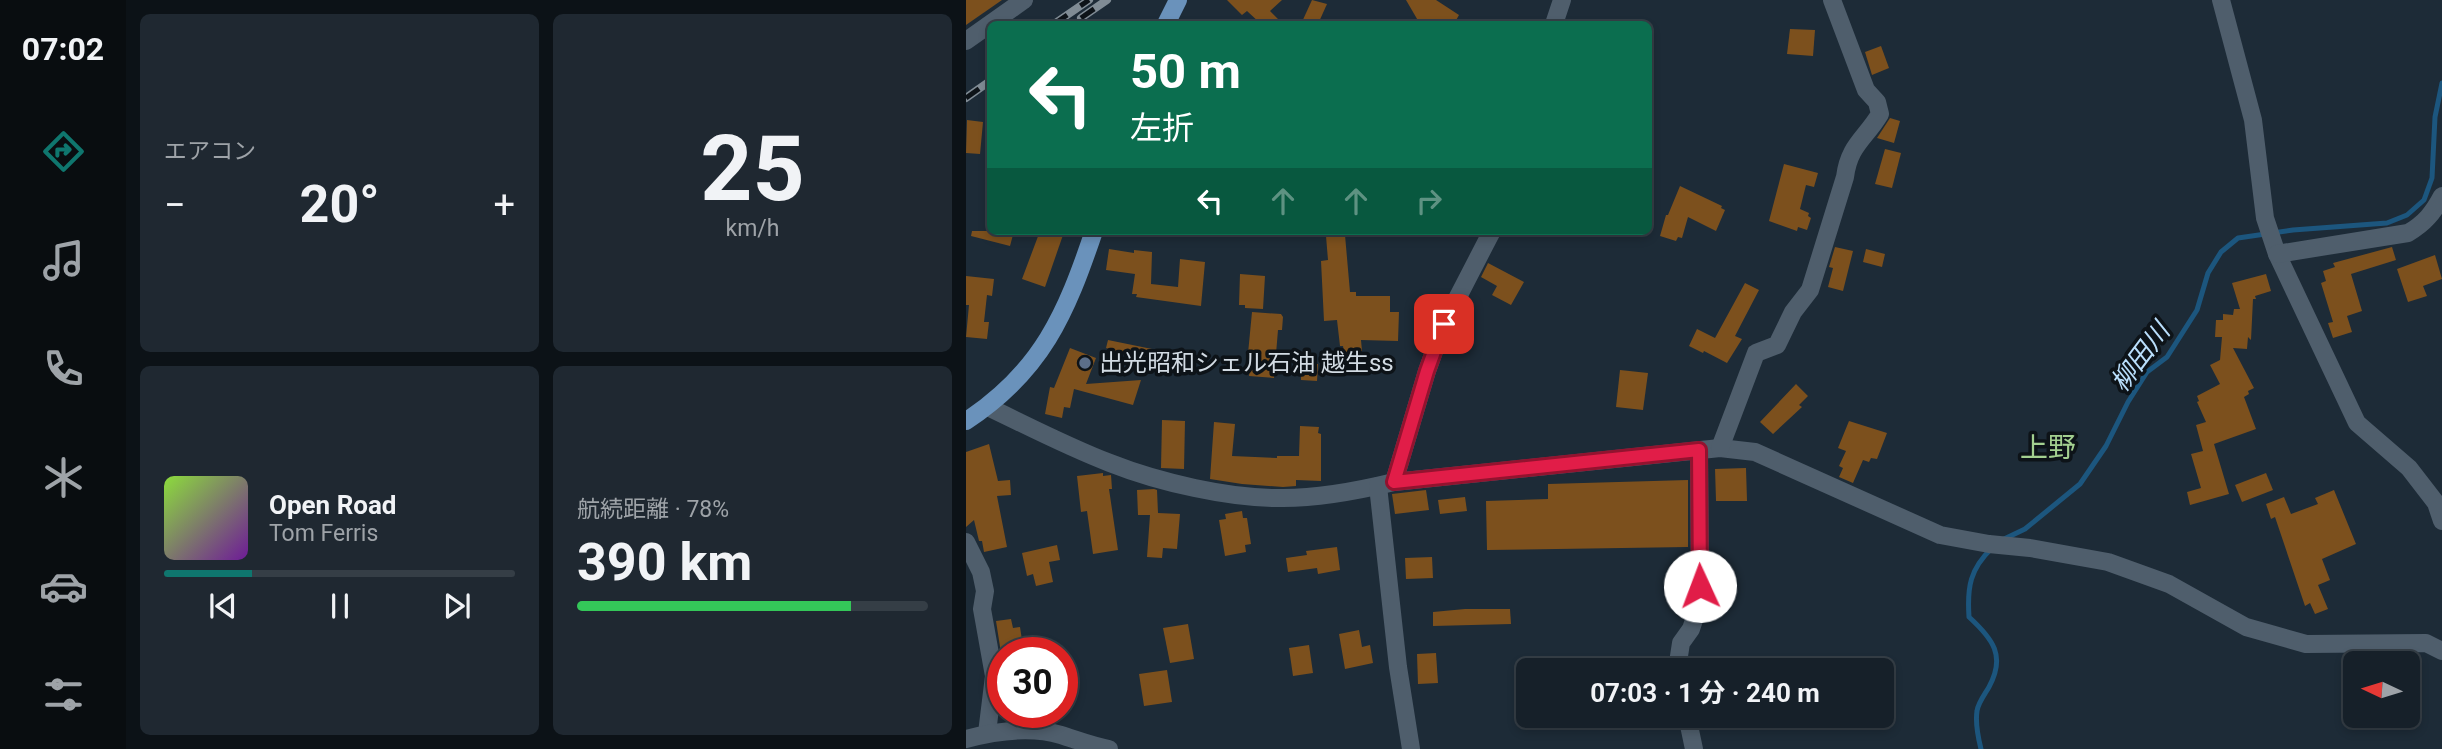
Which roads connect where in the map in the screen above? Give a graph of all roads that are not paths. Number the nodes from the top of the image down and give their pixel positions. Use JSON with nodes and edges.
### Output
{"nodes":[{"id":1,"x":1024,"y":0,"type":"edge"},
{"id":2,"x":1178,"y":0,"type":"edge"},
{"id":3,"x":1562,"y":0,"type":"edge"},
{"id":4,"x":1832,"y":0,"type":"edge"},
{"id":5,"x":2221,"y":0,"type":"edge"},
{"id":6,"x":1004,"y":5,"type":"edge"},
{"id":7,"x":987,"y":21,"type":"edge"},
{"id":8,"x":987,"y":21,"type":"edge"},
{"id":9,"x":1168,"y":21,"type":"edge"},
{"id":10,"x":1555,"y":21,"type":"edge"},
{"id":11,"x":966,"y":41,"type":"edge"},
{"id":12,"x":2442,"y":196,"type":"edge"},
{"id":13,"x":1093,"y":235,"type":"edge"},
{"id":14,"x":1490,"y":235,"type":"edge"},
{"id":15,"x":2277,"y":254,"type":"junction"},
{"id":16,"x":988,"y":407,"type":"junction"},
{"id":17,"x":966,"y":421,"type":"edge"},
{"id":18,"x":1720,"y":448,"type":"junction"},
{"id":19,"x":1699,"y":450,"type":"junction"},
{"id":20,"x":1386,"y":484,"type":"junction"},
{"id":21,"x":2442,"y":521,"type":"edge"},
{"id":22,"x":966,"y":542,"type":"edge"},
{"id":23,"x":2442,"y":650,"type":"edge"},
{"id":24,"x":1679,"y":658,"type":"edge"},
{"id":25,"x":1690,"y":728,"type":"edge"},
{"id":26,"x":987,"y":733,"type":"junction"},
{"id":27,"x":966,"y":738,"type":"edge"},
{"id":28,"x":1109,"y":749,"type":"edge"},
{"id":29,"x":1411,"y":749,"type":"edge"},
{"id":30,"x":1694,"y":749,"type":"edge"}],
"edges":[{"from":1,"to":6,"type":"street"},
{"from":2,"to":9,"type":"main road"},
{"from":3,"to":10,"type":"street"},
{"from":4,"to":18,"type":"street"},
{"from":5,"to":15,"type":"street"},
{"from":6,"to":8,"type":"street"},
{"from":7,"to":11,"type":"street"},
{"from":12,"to":15,"type":"street"},
{"from":13,"to":16,"type":"main road"},
{"from":14,"to":20,"type":"street"},
{"from":15,"to":21,"type":"street"},
{"from":16,"to":17,"type":"main road"},
{"from":16,"to":20,"type":"street"},
{"from":18,"to":19,"type":"street"},
{"from":18,"to":23,"type":"street"},
{"from":19,"to":20,"type":"street"},
{"from":19,"to":24,"type":"street"},
{"from":20,"to":29,"type":"street"},
{"from":22,"to":26,"type":"street"},
{"from":25,"to":30,"type":"street"},
{"from":26,"to":27,"type":"street"},
{"from":26,"to":28,"type":"street"}]}
